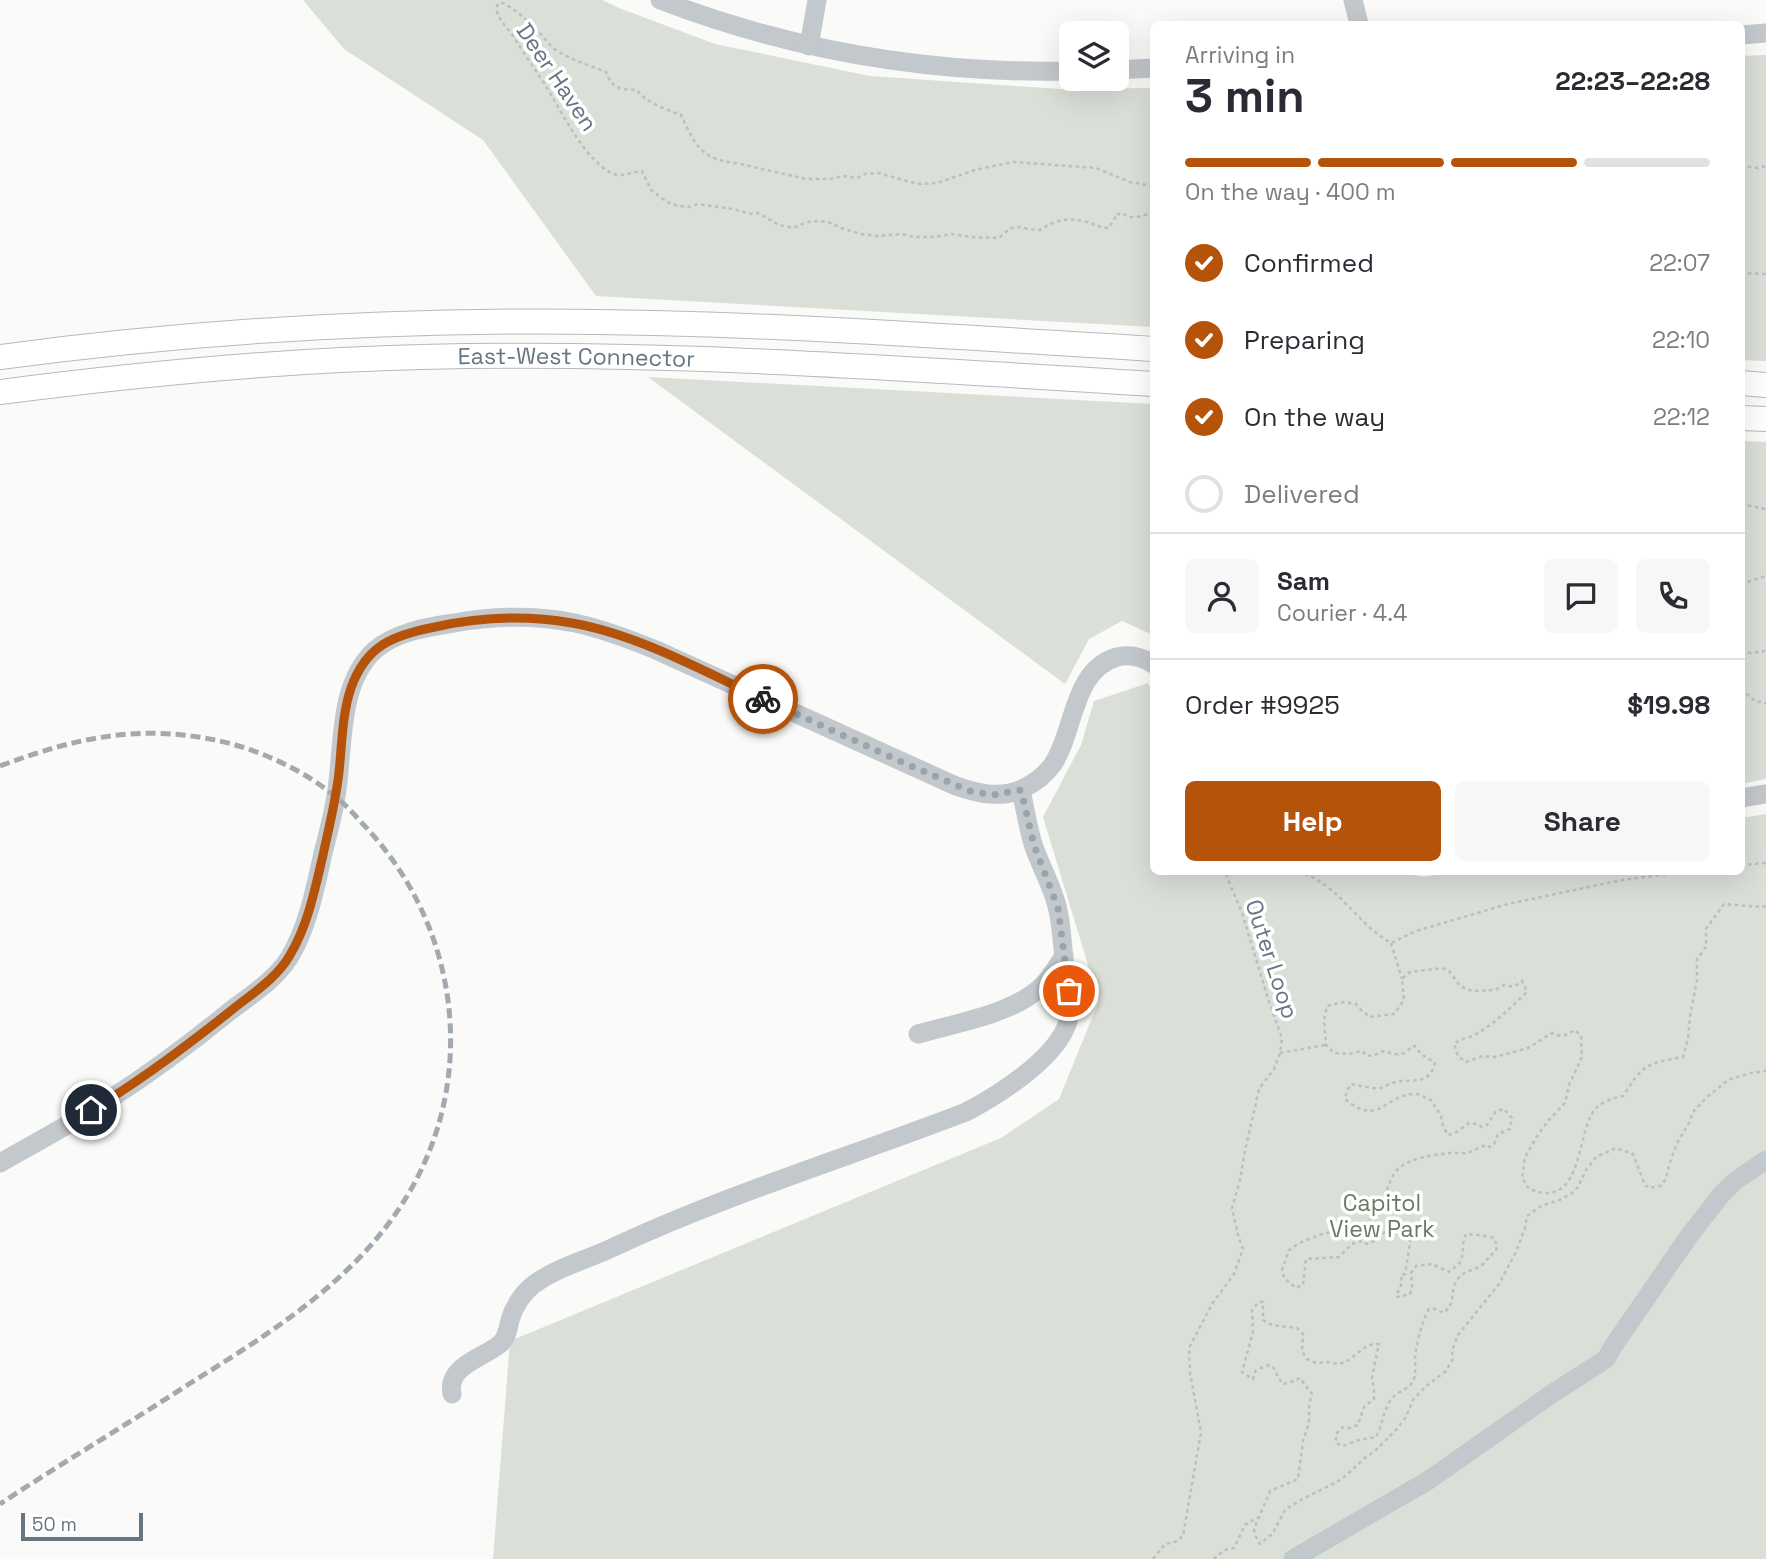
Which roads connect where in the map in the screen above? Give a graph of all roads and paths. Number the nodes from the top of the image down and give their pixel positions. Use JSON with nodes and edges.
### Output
{"nodes":[{"id":1,"x":660,"y":0,"type":"edge"},
{"id":2,"x":817,"y":0,"type":"edge"},
{"id":3,"x":1353,"y":0,"type":"edge"},
{"id":4,"x":1358,"y":21,"type":"edge"},
{"id":5,"x":1766,"y":33,"type":"edge"},
{"id":6,"x":1745,"y":35,"type":"edge"},
{"id":7,"x":809,"y":46,"type":"junction"},
{"id":8,"x":1150,"y":68,"type":"edge"},
{"id":9,"x":1129,"y":69,"type":"edge"},
{"id":10,"x":1059,"y":71,"type":"edge"},
{"id":11,"x":1745,"y":166,"type":"edge"},
{"id":12,"x":1766,"y":166,"type":"edge"},
{"id":13,"x":1150,"y":185,"type":"edge"},
{"id":14,"x":1150,"y":214,"type":"edge"},
{"id":15,"x":1745,"y":273,"type":"edge"},
{"id":16,"x":1766,"y":274,"type":"edge"},
{"id":17,"x":1150,"y":349,"type":"edge"},
{"id":18,"x":0,"y":357,"type":"edge"},
{"id":19,"x":1745,"y":383,"type":"edge"},
{"id":20,"x":1150,"y":384,"type":"edge"},
{"id":21,"x":1766,"y":385,"type":"edge"},
{"id":22,"x":0,"y":392,"type":"edge"},
{"id":23,"x":1745,"y":418,"type":"edge"},
{"id":24,"x":1766,"y":419,"type":"edge"},
{"id":25,"x":1745,"y":505,"type":"edge"},
{"id":26,"x":1766,"y":509,"type":"edge"},
{"id":27,"x":1766,"y":576,"type":"edge"},
{"id":28,"x":1745,"y":583,"type":"edge"},
{"id":29,"x":1766,"y":651,"type":"edge"},
{"id":30,"x":1745,"y":652,"type":"edge"},
{"id":31,"x":1150,"y":663,"type":"edge"},
{"id":32,"x":1745,"y":692,"type":"edge"},
{"id":33,"x":1766,"y":704,"type":"edge"},
{"id":34,"x":1021,"y":790,"type":"junction"},
{"id":35,"x":1766,"y":794,"type":"edge"},
{"id":36,"x":1745,"y":797,"type":"edge"},
{"id":37,"x":1766,"y":863,"type":"edge"},
{"id":38,"x":1745,"y":865,"type":"edge"},
{"id":39,"x":1226,"y":875,"type":"edge"},
{"id":40,"x":1308,"y":875,"type":"edge"},
{"id":41,"x":1661,"y":875,"type":"edge"},
{"id":42,"x":1766,"y":905,"type":"edge"},
{"id":43,"x":1391,"y":943,"type":"junction"},
{"id":44,"x":1064,"y":956,"type":"junction"},
{"id":45,"x":1402,"y":979,"type":"junction"},
{"id":46,"x":918,"y":1034,"type":"dead end"},
{"id":47,"x":1326,"y":1045,"type":"junction"},
{"id":48,"x":1280,"y":1053,"type":"junction"},
{"id":49,"x":1766,"y":1071,"type":"edge"},
{"id":50,"x":1766,"y":1160,"type":"edge"},
{"id":51,"x":0,"y":1163,"type":"edge"},
{"id":52,"x":452,"y":1394,"type":"dead end"},
{"id":53,"x":1258,"y":1517,"type":"junction"},
{"id":54,"x":1153,"y":1559,"type":"edge"},
{"id":55,"x":1214,"y":1559,"type":"edge"},
{"id":56,"x":1293,"y":1559,"type":"edge"}],
"edges":[{"from":1,"to":7,"type":"street"},
{"from":2,"to":7,"type":"street"},
{"from":3,"to":4,"type":"street"},
{"from":5,"to":6,"type":"street"},
{"from":7,"to":10,"type":"street"},
{"from":8,"to":9,"type":"street"},
{"from":11,"to":12,"type":"path"},
{"from":13,"to":14,"type":"path","name":"Deer Haven"},
{"from":15,"to":16,"type":"path"},
{"from":17,"to":18,"type":"main road","name":"East-West Connector"},
{"from":19,"to":21,"type":"main road"},
{"from":20,"to":22,"type":"main road","name":"East-West Connector"},
{"from":23,"to":24,"type":"main road"},
{"from":25,"to":26,"type":"path"},
{"from":27,"to":28,"type":"path"},
{"from":29,"to":30,"type":"path"},
{"from":31,"to":34,"type":"street"},
{"from":32,"to":33,"type":"path"},
{"from":34,"to":44,"type":"street"},
{"from":34,"to":51,"type":"street"},
{"from":35,"to":36,"type":"street"},
{"from":37,"to":38,"type":"path"},
{"from":39,"to":48,"type":"path","name":"Outer Loop"},
{"from":40,"to":43,"type":"path"},
{"from":41,"to":43,"type":"path"},
{"from":42,"to":45,"type":"path"},
{"from":43,"to":45,"type":"path"},
{"from":44,"to":46,"type":"street"},
{"from":44,"to":52,"type":"street"},
{"from":45,"to":47,"type":"path"},
{"from":47,"to":48,"type":"path"},
{"from":47,"to":53,"type":"path"},
{"from":48,"to":54,"type":"path","name":"Outer Loop"},
{"from":49,"to":53,"type":"path"},
{"from":50,"to":56,"type":"street"},
{"from":53,"to":55,"type":"path"}]}
